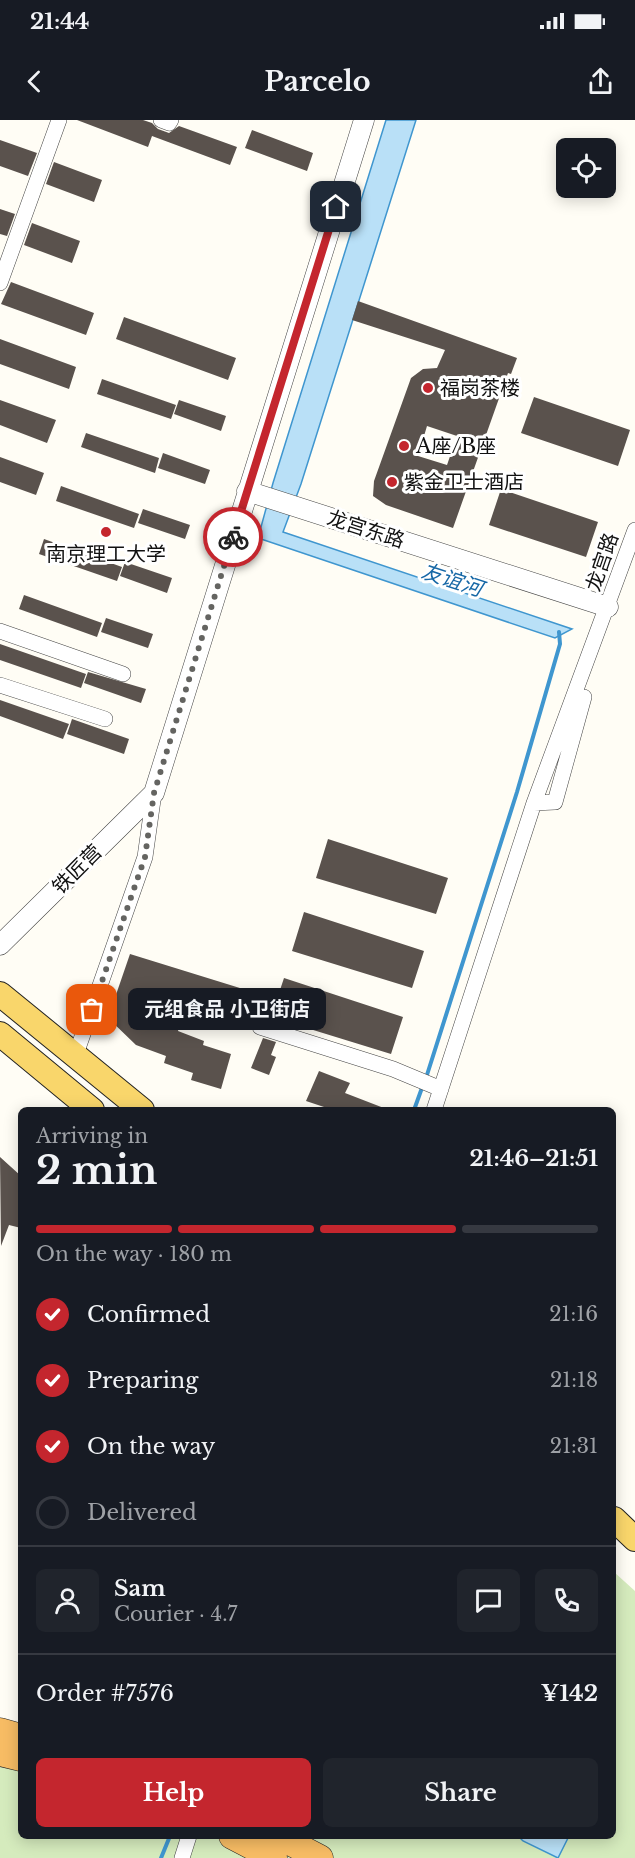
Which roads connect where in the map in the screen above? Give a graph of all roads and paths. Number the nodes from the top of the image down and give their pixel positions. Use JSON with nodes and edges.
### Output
{"nodes":[{"id":1,"x":58,"y":120,"type":"edge"},
{"id":2,"x":161,"y":120,"type":"edge"},
{"id":3,"x":171,"y":120,"type":"edge"},
{"id":4,"x":364,"y":120,"type":"edge"},
{"id":5,"x":0,"y":283,"type":"edge"},
{"id":6,"x":256,"y":494,"type":"junction"},
{"id":7,"x":635,"y":530,"type":"edge"},
{"id":8,"x":608,"y":607,"type":"junction"},
{"id":9,"x":0,"y":632,"type":"edge"},
{"id":10,"x":123,"y":674,"type":"dead end"},
{"id":11,"x":0,"y":685,"type":"edge"},
{"id":12,"x":105,"y":719,"type":"dead end"},
{"id":13,"x":154,"y":793,"type":"junction"},
{"id":14,"x":0,"y":945,"type":"edge"},
{"id":15,"x":0,"y":994,"type":"edge"},
{"id":16,"x":260,"y":1028,"type":"dead end"},
{"id":17,"x":0,"y":1034,"type":"edge"},
{"id":18,"x":76,"y":1054,"type":"junction"},
{"id":19,"x":437,"y":1087,"type":"junction"},
{"id":20,"x":88,"y":1107,"type":"edge"},
{"id":21,"x":138,"y":1107,"type":"edge"},
{"id":22,"x":434,"y":1107,"type":"edge"},
{"id":23,"x":616,"y":1521,"type":"edge"},
{"id":24,"x":616,"y":1539,"type":"edge"},
{"id":25,"x":635,"y":1539,"type":"edge"},
{"id":26,"x":635,"y":1557,"type":"edge"},
{"id":27,"x":0,"y":1731,"type":"edge"},
{"id":28,"x":18,"y":1736,"type":"edge"},
{"id":29,"x":0,"y":1753,"type":"edge"},
{"id":30,"x":18,"y":1757,"type":"edge"},
{"id":31,"x":188,"y":1839,"type":"edge"},
{"id":32,"x":238,"y":1839,"type":"edge"},
{"id":33,"x":284,"y":1839,"type":"edge"},
{"id":34,"x":182,"y":1858,"type":"edge"},
{"id":35,"x":274,"y":1858,"type":"edge"},
{"id":36,"x":320,"y":1858,"type":"edge"}],
"edges":[{"from":1,"to":5,"type":"street"},
{"from":2,"to":3,"type":"street"},
{"from":4,"to":6,"type":"street"},
{"from":6,"to":8,"type":"street","name":"龙宫东路"},
{"from":6,"to":13,"type":"street"},
{"from":7,"to":8,"type":"street","name":"龙宫路"},
{"from":8,"to":19,"type":"street","name":"龙宫路"},
{"from":9,"to":10,"type":"street"},
{"from":11,"to":12,"type":"street"},
{"from":13,"to":14,"type":"street","name":"铁匠营"},
{"from":13,"to":18,"type":"street"},
{"from":15,"to":18,"type":"main road"},
{"from":16,"to":19,"type":"street"},
{"from":17,"to":20,"type":"main road"},
{"from":18,"to":21,"type":"main road"},
{"from":19,"to":22,"type":"street","name":"龙宫路"},
{"from":23,"to":25,"type":"main road"},
{"from":24,"to":26,"type":"main road"},
{"from":27,"to":28,"type":"highway"},
{"from":29,"to":30,"type":"highway"},
{"from":31,"to":34,"type":"street"},
{"from":32,"to":35,"type":"highway"},
{"from":33,"to":36,"type":"highway"}]}
